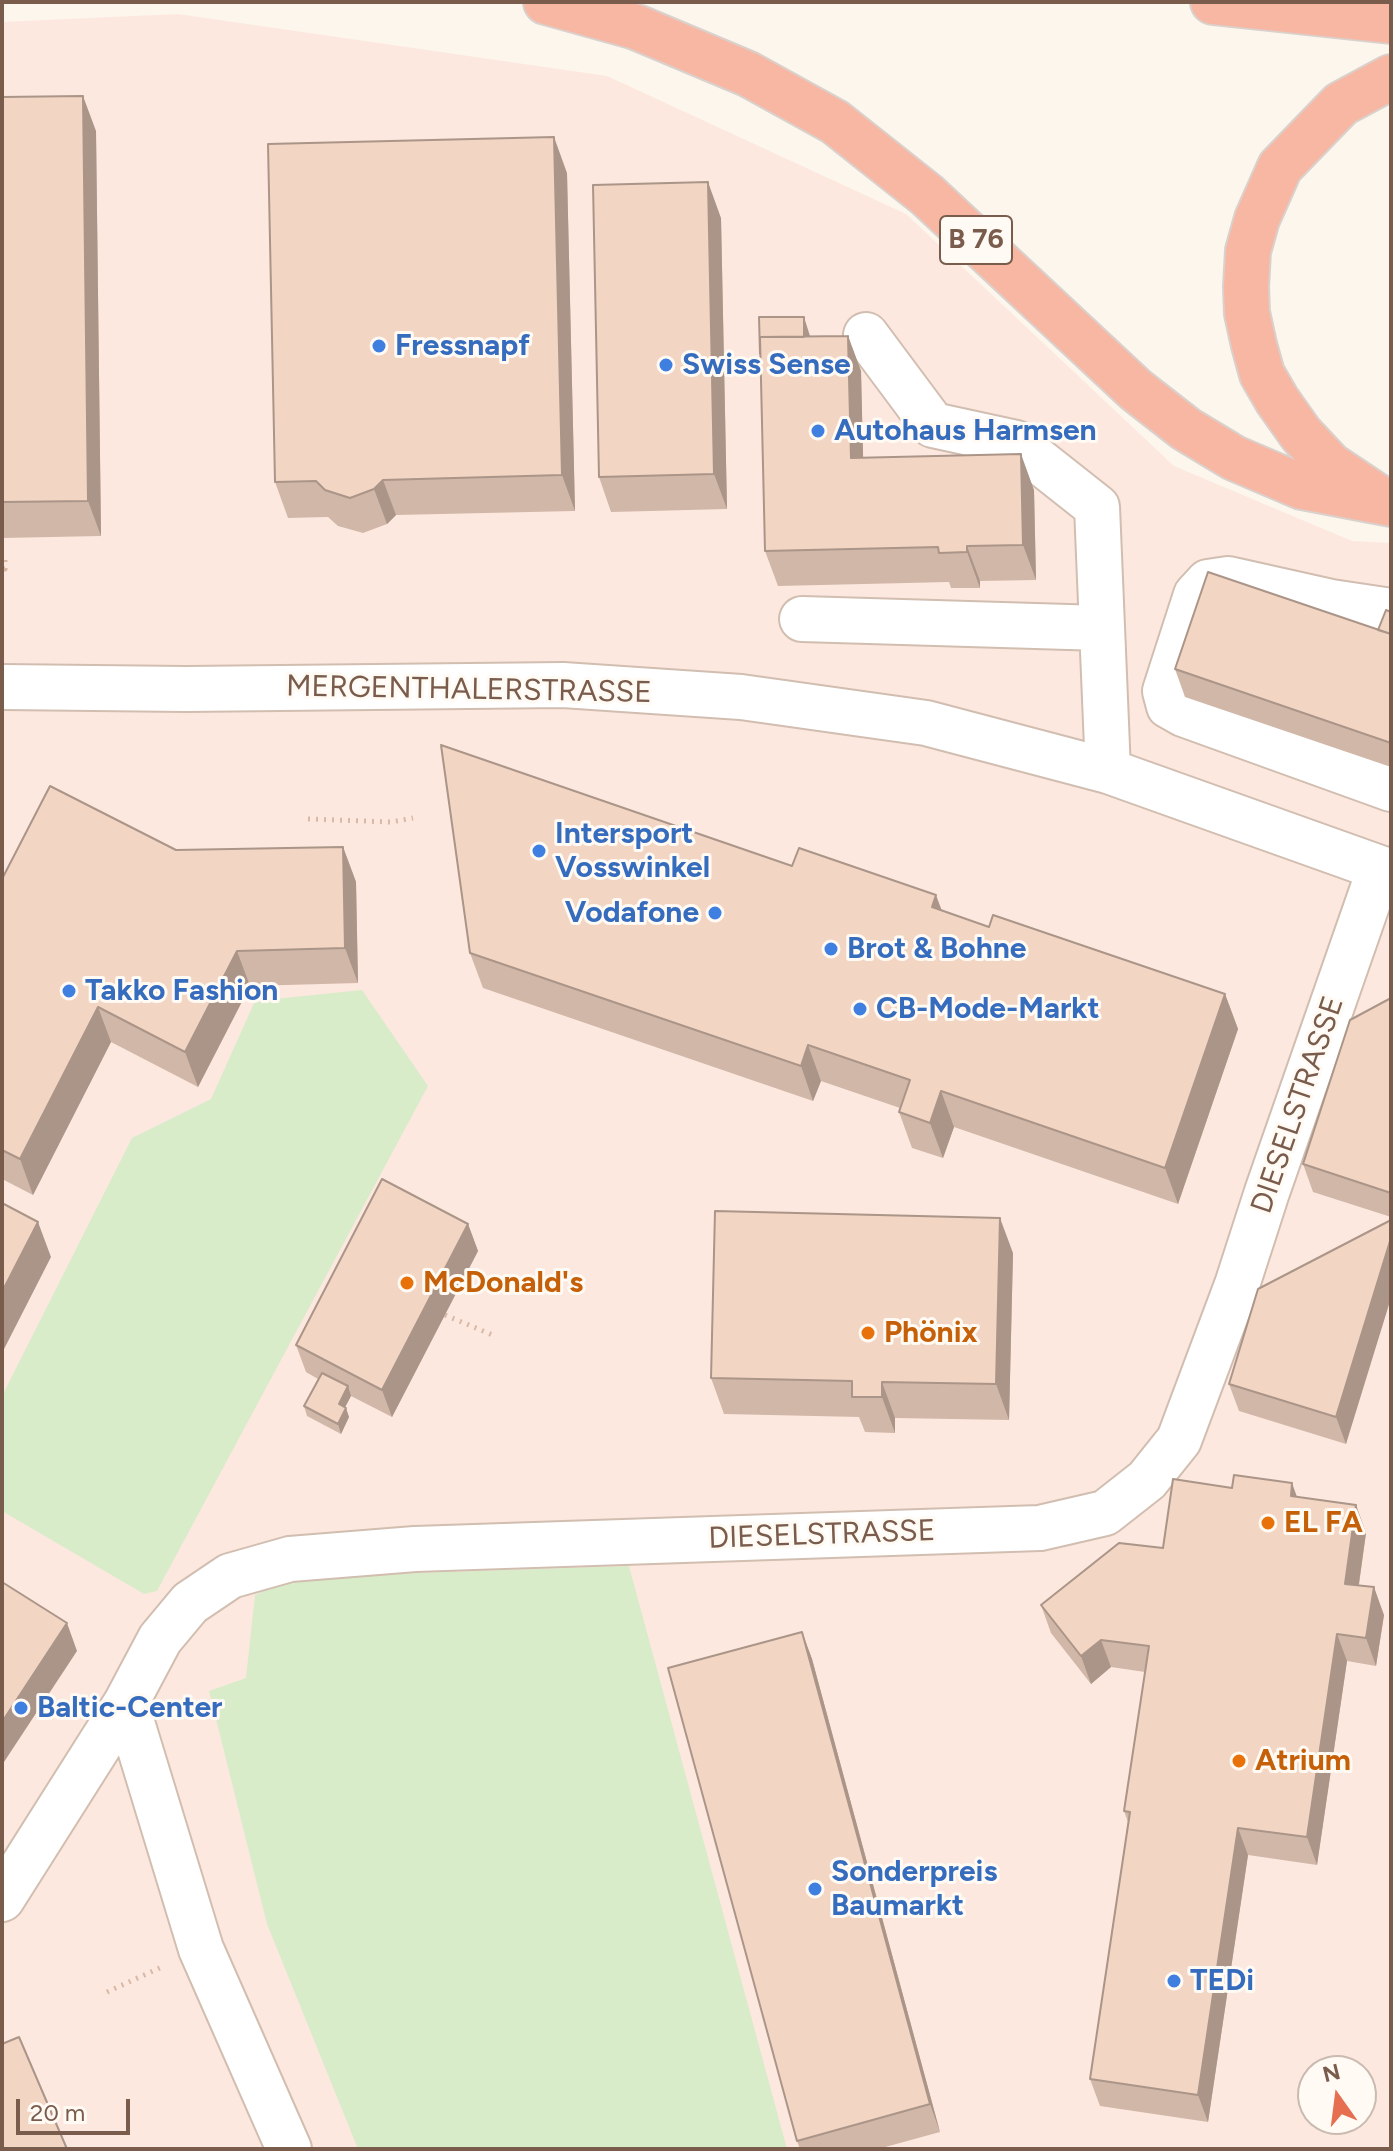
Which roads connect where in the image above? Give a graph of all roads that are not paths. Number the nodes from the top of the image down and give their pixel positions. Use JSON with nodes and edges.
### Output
{"nodes":[{"id":1,"x":546,"y":2,"type":"edge"},
{"id":2,"x":1213,"y":2,"type":"edge"},
{"id":3,"x":1391,"y":21,"type":"edge"},
{"id":4,"x":1391,"y":77,"type":"edge"},
{"id":5,"x":866,"y":335,"type":"dead end"},
{"id":6,"x":1389,"y":504,"type":"edge"},
{"id":7,"x":1391,"y":611,"type":"edge"},
{"id":8,"x":802,"y":619,"type":"dead end"},
{"id":9,"x":1102,"y":628,"type":"junction"},
{"id":10,"x":2,"y":687,"type":"edge"},
{"id":11,"x":1108,"y":771,"type":"junction"},
{"id":12,"x":1391,"y":789,"type":"edge"},
{"id":13,"x":1386,"y":870,"type":"edge"},
{"id":14,"x":126,"y":1703,"type":"junction"},
{"id":15,"x":2,"y":1899,"type":"edge"},
{"id":16,"x":289,"y":2149,"type":"edge"}],
"edges":[{"from":1,"to":6,"type":"highway","number":"B 76"},
{"from":2,"to":3,"type":"highway"},
{"from":4,"to":6,"type":"highway","number":"B 76"},
{"from":5,"to":9,"type":"street"},
{"from":7,"to":12,"type":"street"},
{"from":8,"to":9,"type":"street"},
{"from":9,"to":11,"type":"street"},
{"from":10,"to":11,"type":"street","name":"MERGENTHALERSTRASSE"},
{"from":11,"to":13,"type":"street","name":"MERGENTHALERSTRASSE"},
{"from":13,"to":14,"type":"street","name":"DIESELSTRASSE"},
{"from":14,"to":15,"type":"street","name":"DIESELSTRASSE"},
{"from":14,"to":16,"type":"street"}]}
